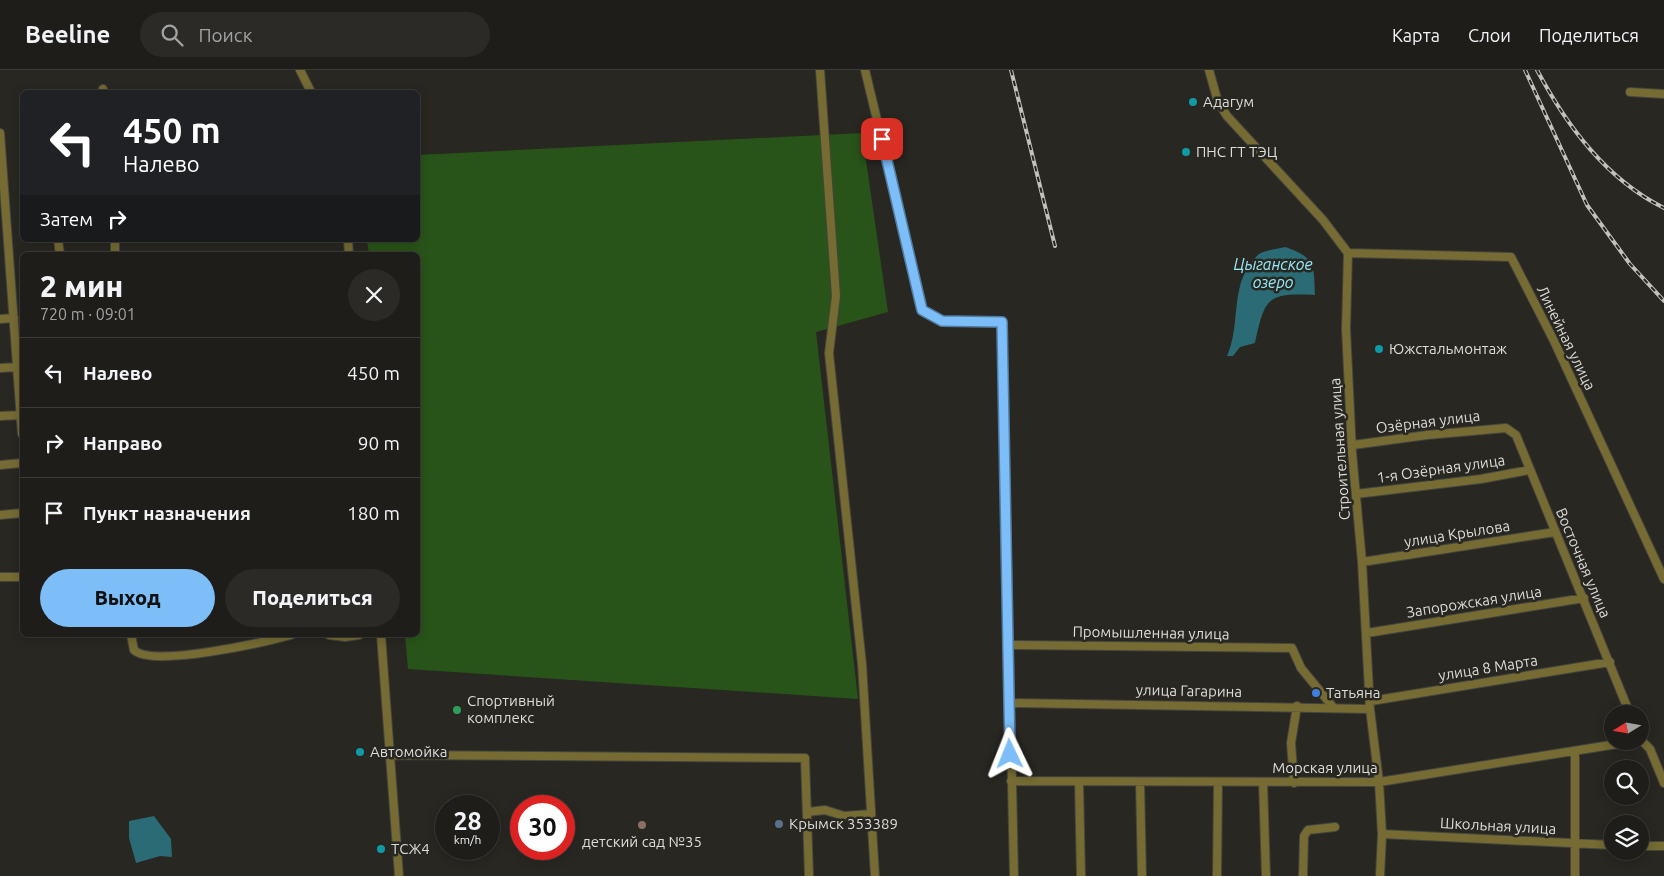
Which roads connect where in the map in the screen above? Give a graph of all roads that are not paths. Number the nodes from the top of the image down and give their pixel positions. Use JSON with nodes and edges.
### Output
{"nodes":[{"id":1,"x":300,"y":70,"type":"edge"},
{"id":2,"x":820,"y":70,"type":"edge"},
{"id":3,"x":865,"y":70,"type":"edge"},
{"id":4,"x":1209,"y":70,"type":"edge"},
{"id":5,"x":310,"y":90,"type":"edge"},
{"id":6,"x":1630,"y":92,"type":"dead end"},
{"id":7,"x":1664,"y":94,"type":"edge"},
{"id":8,"x":0,"y":133,"type":"edge"},
{"id":9,"x":0,"y":166,"type":"edge"},
{"id":10,"x":3,"y":222,"type":"edge"},
{"id":11,"x":1348,"y":253,"type":"junction"},
{"id":12,"x":9,"y":266,"type":"junction"},
{"id":13,"x":0,"y":267,"type":"edge"},
{"id":14,"x":14,"y":318,"type":"junction"},
{"id":15,"x":0,"y":319,"type":"edge"},
{"id":16,"x":19,"y":329,"type":"edge"},
{"id":17,"x":18,"y":367,"type":"junction"},
{"id":18,"x":0,"y":368,"type":"edge"},
{"id":19,"x":20,"y":399,"type":"edge"},
{"id":20,"x":20,"y":415,"type":"edge"},
{"id":21,"x":0,"y":416,"type":"edge"},
{"id":22,"x":1506,"y":428,"type":"joint"},
{"id":23,"x":1353,"y":445,"type":"junction"},
{"id":24,"x":20,"y":463,"type":"edge"},
{"id":25,"x":0,"y":464,"type":"edge"},
{"id":26,"x":1529,"y":470,"type":"junction"},
{"id":27,"x":1356,"y":494,"type":"junction"},
{"id":28,"x":20,"y":513,"type":"edge"},
{"id":29,"x":0,"y":515,"type":"edge"},
{"id":30,"x":1555,"y":532,"type":"junction"},
{"id":31,"x":1362,"y":562,"type":"junction"},
{"id":32,"x":0,"y":577,"type":"edge"},
{"id":33,"x":20,"y":577,"type":"edge"},
{"id":34,"x":1664,"y":579,"type":"edge"},
{"id":35,"x":1584,"y":598,"type":"junction"},
{"id":36,"x":1367,"y":633,"type":"junction"},
{"id":37,"x":131,"y":637,"type":"edge"},
{"id":38,"x":284,"y":637,"type":"edge"},
{"id":39,"x":381,"y":637,"type":"edge"},
{"id":40,"x":1010,"y":645,"type":"junction"},
{"id":41,"x":1610,"y":662,"type":"junction"},
{"id":42,"x":1008,"y":703,"type":"junction"},
{"id":43,"x":1370,"y":704,"type":"junction"},
{"id":44,"x":1627,"y":705,"type":"edge"},
{"id":45,"x":1297,"y":706,"type":"junction"},
{"id":46,"x":1334,"y":707,"type":"junction"},
{"id":47,"x":1604,"y":747,"type":"edge"},
{"id":48,"x":1649,"y":748,"type":"edge"},
{"id":49,"x":1575,"y":752,"type":"junction"},
{"id":50,"x":391,"y":755,"type":"junction"},
{"id":51,"x":1011,"y":782,"type":"junction"},
{"id":52,"x":1140,"y":782,"type":"junction"},
{"id":53,"x":1263,"y":782,"type":"junction"},
{"id":54,"x":1379,"y":782,"type":"junction"},
{"id":55,"x":1079,"y":783,"type":"junction"},
{"id":56,"x":1218,"y":783,"type":"junction"},
{"id":57,"x":1294,"y":783,"type":"junction"},
{"id":58,"x":1664,"y":783,"type":"edge"},
{"id":59,"x":807,"y":812,"type":"junction"},
{"id":60,"x":871,"y":814,"type":"junction"},
{"id":61,"x":1335,"y":828,"type":"dead end"},
{"id":62,"x":1382,"y":834,"type":"junction"},
{"id":63,"x":1575,"y":844,"type":"junction"},
{"id":64,"x":1604,"y":845,"type":"edge"},
{"id":65,"x":1649,"y":846,"type":"edge"},
{"id":66,"x":1664,"y":846,"type":"edge"},
{"id":67,"x":399,"y":876,"type":"edge"},
{"id":68,"x":809,"y":876,"type":"edge"},
{"id":69,"x":875,"y":876,"type":"edge"},
{"id":70,"x":1014,"y":876,"type":"edge"},
{"id":71,"x":1081,"y":876,"type":"edge"},
{"id":72,"x":1142,"y":876,"type":"edge"},
{"id":73,"x":1217,"y":876,"type":"edge"},
{"id":74,"x":1266,"y":876,"type":"edge"},
{"id":75,"x":1304,"y":876,"type":"edge"},
{"id":76,"x":1380,"y":876,"type":"edge"},
{"id":77,"x":1574,"y":876,"type":"edge"}],
"edges":[{"from":1,"to":5,"type":"street"},
{"from":2,"to":60,"type":"street"},
{"from":3,"to":40,"type":"street"},
{"from":4,"to":11,"type":"street"},
{"from":6,"to":7,"type":"street"},
{"from":8,"to":9,"type":"street"},
{"from":9,"to":10,"type":"street"},
{"from":10,"to":12,"type":"street"},
{"from":11,"to":23,"type":"street","name":"Строительная улица"},
{"from":11,"to":34,"type":"street","name":"Линейная улица"},
{"from":12,"to":13,"type":"street"},
{"from":12,"to":14,"type":"street"},
{"from":14,"to":15,"type":"street"},
{"from":14,"to":16,"type":"street"},
{"from":16,"to":17,"type":"street"},
{"from":17,"to":18,"type":"street"},
{"from":17,"to":19,"type":"street"},
{"from":20,"to":21,"type":"street"},
{"from":22,"to":23,"type":"street","name":"Озёрная улица"},
{"from":22,"to":26,"type":"street","name":"Восточная улица"},
{"from":23,"to":27,"type":"street","name":"Строительная улица"},
{"from":24,"to":25,"type":"street"},
{"from":26,"to":27,"type":"street","name":"1-я Озёрная улица"},
{"from":26,"to":30,"type":"street","name":"Восточная улица"},
{"from":27,"to":31,"type":"street","name":"Строительная улица"},
{"from":28,"to":29,"type":"street"},
{"from":30,"to":31,"type":"street","name":"улица Крылова"},
{"from":30,"to":35,"type":"street","name":"Восточная улица"},
{"from":31,"to":36,"type":"street","name":"Строительная улица"},
{"from":32,"to":33,"type":"street"},
{"from":35,"to":36,"type":"street","name":"Запорожская улица"},
{"from":35,"to":41,"type":"street","name":"Восточная улица"},
{"from":36,"to":43,"type":"street","name":"Строительная улица"},
{"from":37,"to":38,"type":"street"},
{"from":39,"to":50,"type":"street"},
{"from":40,"to":42,"type":"street"},
{"from":40,"to":46,"type":"street","name":"Промышленная улица"},
{"from":41,"to":43,"type":"street","name":"улица 8 Марта"},
{"from":41,"to":44,"type":"street","name":"Восточная улица"},
{"from":42,"to":45,"type":"street","name":"улица Гагарина"},
{"from":42,"to":51,"type":"street"},
{"from":43,"to":46,"type":"street","name":"улица Гагарина"},
{"from":43,"to":54,"type":"street","name":"Строительная улица"},
{"from":45,"to":46,"type":"street","name":"улица Гагарина"},
{"from":45,"to":57,"type":"street"},
{"from":47,"to":49,"type":"street","name":"Морская улица"},
{"from":48,"to":58,"type":"street"},
{"from":49,"to":54,"type":"street","name":"Морская улица"},
{"from":49,"to":63,"type":"street"},
{"from":50,"to":59,"type":"street"},
{"from":50,"to":67,"type":"street"},
{"from":51,"to":55,"type":"street","name":"Морская улица"},
{"from":51,"to":70,"type":"street"},
{"from":52,"to":55,"type":"street","name":"Морская улица"},
{"from":52,"to":56,"type":"street","name":"Морская улица"},
{"from":52,"to":72,"type":"street"},
{"from":53,"to":56,"type":"street","name":"Морская улица"},
{"from":53,"to":57,"type":"street","name":"Морская улица"},
{"from":53,"to":74,"type":"street"},
{"from":54,"to":57,"type":"street","name":"Морская улица"},
{"from":54,"to":62,"type":"street","name":"Строительная улица"},
{"from":55,"to":71,"type":"street"},
{"from":56,"to":73,"type":"street"},
{"from":59,"to":60,"type":"street"},
{"from":59,"to":68,"type":"street"},
{"from":60,"to":69,"type":"street"},
{"from":61,"to":75,"type":"street"},
{"from":62,"to":63,"type":"street","name":"Школьная улица"},
{"from":62,"to":76,"type":"street","name":"Строительная улица"},
{"from":63,"to":64,"type":"street","name":"Школьная улица"},
{"from":63,"to":77,"type":"street"},
{"from":65,"to":66,"type":"street"}]}
